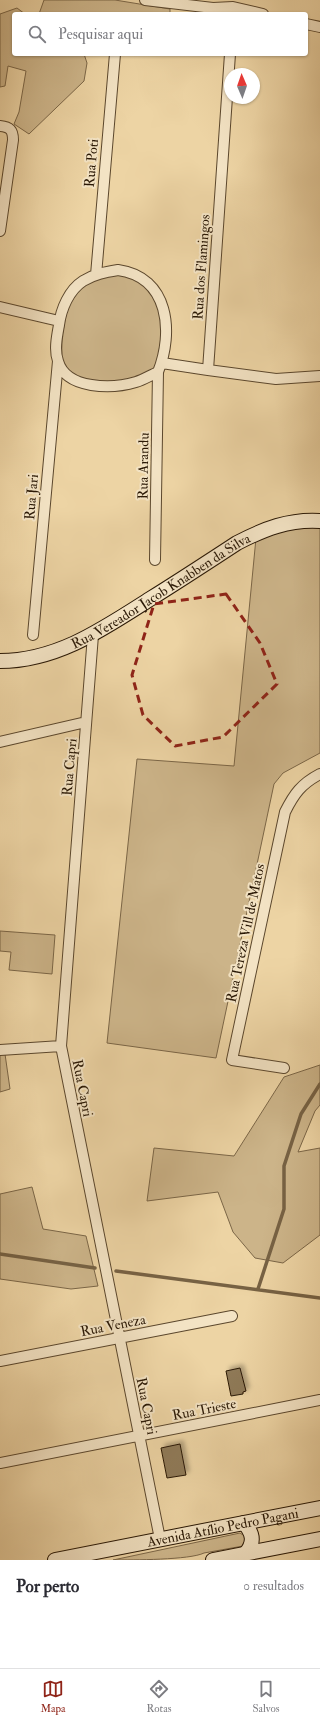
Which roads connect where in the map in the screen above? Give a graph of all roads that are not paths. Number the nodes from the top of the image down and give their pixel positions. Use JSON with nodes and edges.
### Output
{"nodes":[{"id":1,"x":145,"y":0,"type":"edge"},
{"id":2,"x":232,"y":7,"type":"edge"},
{"id":3,"x":254,"y":12,"type":"edge"},
{"id":4,"x":308,"y":24,"type":"edge"},
{"id":5,"x":320,"y":27,"type":"edge"},
{"id":6,"x":115,"y":56,"type":"edge"},
{"id":7,"x":230,"y":56,"type":"edge"},
{"id":8,"x":0,"y":126,"type":"edge"},
{"id":9,"x":0,"y":231,"type":"edge"},
{"id":10,"x":96,"y":274,"type":"junction"},
{"id":11,"x":0,"y":307,"type":"edge"},
{"id":12,"x":59,"y":321,"type":"junction"},
{"id":13,"x":58,"y":361,"type":"junction"},
{"id":14,"x":160,"y":367,"type":"junction"},
{"id":15,"x":208,"y":370,"type":"junction"},
{"id":16,"x":320,"y":376,"type":"edge"},
{"id":17,"x":320,"y":521,"type":"edge"},
{"id":18,"x":155,"y":560,"type":"dead end"},
{"id":19,"x":33,"y":635,"type":"dead end"},
{"id":20,"x":93,"y":635,"type":"junction"},
{"id":21,"x":0,"y":661,"type":"edge"},
{"id":22,"x":86,"y":722,"type":"junction"},
{"id":23,"x":0,"y":742,"type":"edge"},
{"id":24,"x":320,"y":774,"type":"edge"},
{"id":25,"x":61,"y":1046,"type":"junction"},
{"id":26,"x":0,"y":1050,"type":"edge"},
{"id":27,"x":284,"y":1068,"type":"dead end"},
{"id":28,"x":232,"y":1316,"type":"dead end"},
{"id":29,"x":119,"y":1338,"type":"junction"},
{"id":30,"x":0,"y":1361,"type":"edge"},
{"id":31,"x":320,"y":1400,"type":"edge"},
{"id":32,"x":139,"y":1436,"type":"junction"},
{"id":33,"x":0,"y":1463,"type":"edge"},
{"id":34,"x":320,"y":1508,"type":"edge"},
{"id":35,"x":244,"y":1523,"type":"junction"},
{"id":36,"x":160,"y":1539,"type":"junction"},
{"id":37,"x":320,"y":1539,"type":"edge"},
{"id":38,"x":246,"y":1553,"type":"junction"},
{"id":39,"x":78,"y":1558,"type":"edge"},
{"id":40,"x":55,"y":1560,"type":"edge"},
{"id":41,"x":213,"y":1560,"type":"edge"}],
"edges":[{"from":1,"to":2,"type":"street"},
{"from":2,"to":3,"type":"street"},
{"from":4,"to":5,"type":"street"},
{"from":6,"to":10,"type":"street","name":"Rua Poti"},
{"from":7,"to":15,"type":"street","name":"Rua dos Flamingos"},
{"from":8,"to":9,"type":"street"},
{"from":10,"to":12,"type":"street"},
{"from":10,"to":14,"type":"street"},
{"from":11,"to":12,"type":"street"},
{"from":12,"to":13,"type":"street"},
{"from":13,"to":14,"type":"street"},
{"from":13,"to":19,"type":"street","name":"Rua Jari"},
{"from":14,"to":15,"type":"street"},
{"from":14,"to":18,"type":"street","name":"Rua Arandu"},
{"from":15,"to":16,"type":"street"},
{"from":17,"to":20,"type":"main road","name":"Rua Vereador Jacob Knabben da Silva"},
{"from":20,"to":21,"type":"main road","name":"Rua Vereador Jacob Knabben da Silva"},
{"from":20,"to":22,"type":"street","name":"Rua Capri"},
{"from":22,"to":23,"type":"street"},
{"from":22,"to":25,"type":"street","name":"Rua Capri"},
{"from":24,"to":27,"type":"street","name":"Rua Tereza Vill de Matos"},
{"from":25,"to":26,"type":"street"},
{"from":25,"to":29,"type":"street","name":"Rua Capri"},
{"from":28,"to":29,"type":"street","name":"Rua Veneza"},
{"from":29,"to":30,"type":"street","name":"Rua Veneza"},
{"from":29,"to":32,"type":"street","name":"Rua Capri"},
{"from":31,"to":32,"type":"street","name":"Rua Trieste"},
{"from":32,"to":33,"type":"street","name":"Rua Trieste"},
{"from":32,"to":36,"type":"street","name":"Rua Capri"},
{"from":34,"to":35,"type":"main road","name":"Avenida Atílio Pedro Pagani"},
{"from":35,"to":36,"type":"main road","name":"Avenida Atílio Pedro Pagani"},
{"from":35,"to":38,"type":"main road"},
{"from":36,"to":39,"type":"main road","name":"Avenida Atílio Pedro Pagani"},
{"from":37,"to":38,"type":"main road"},
{"from":38,"to":41,"type":"main road"},
{"from":39,"to":40,"type":"main road","name":"Avenida Atílio Pedro Pagani"}]}
